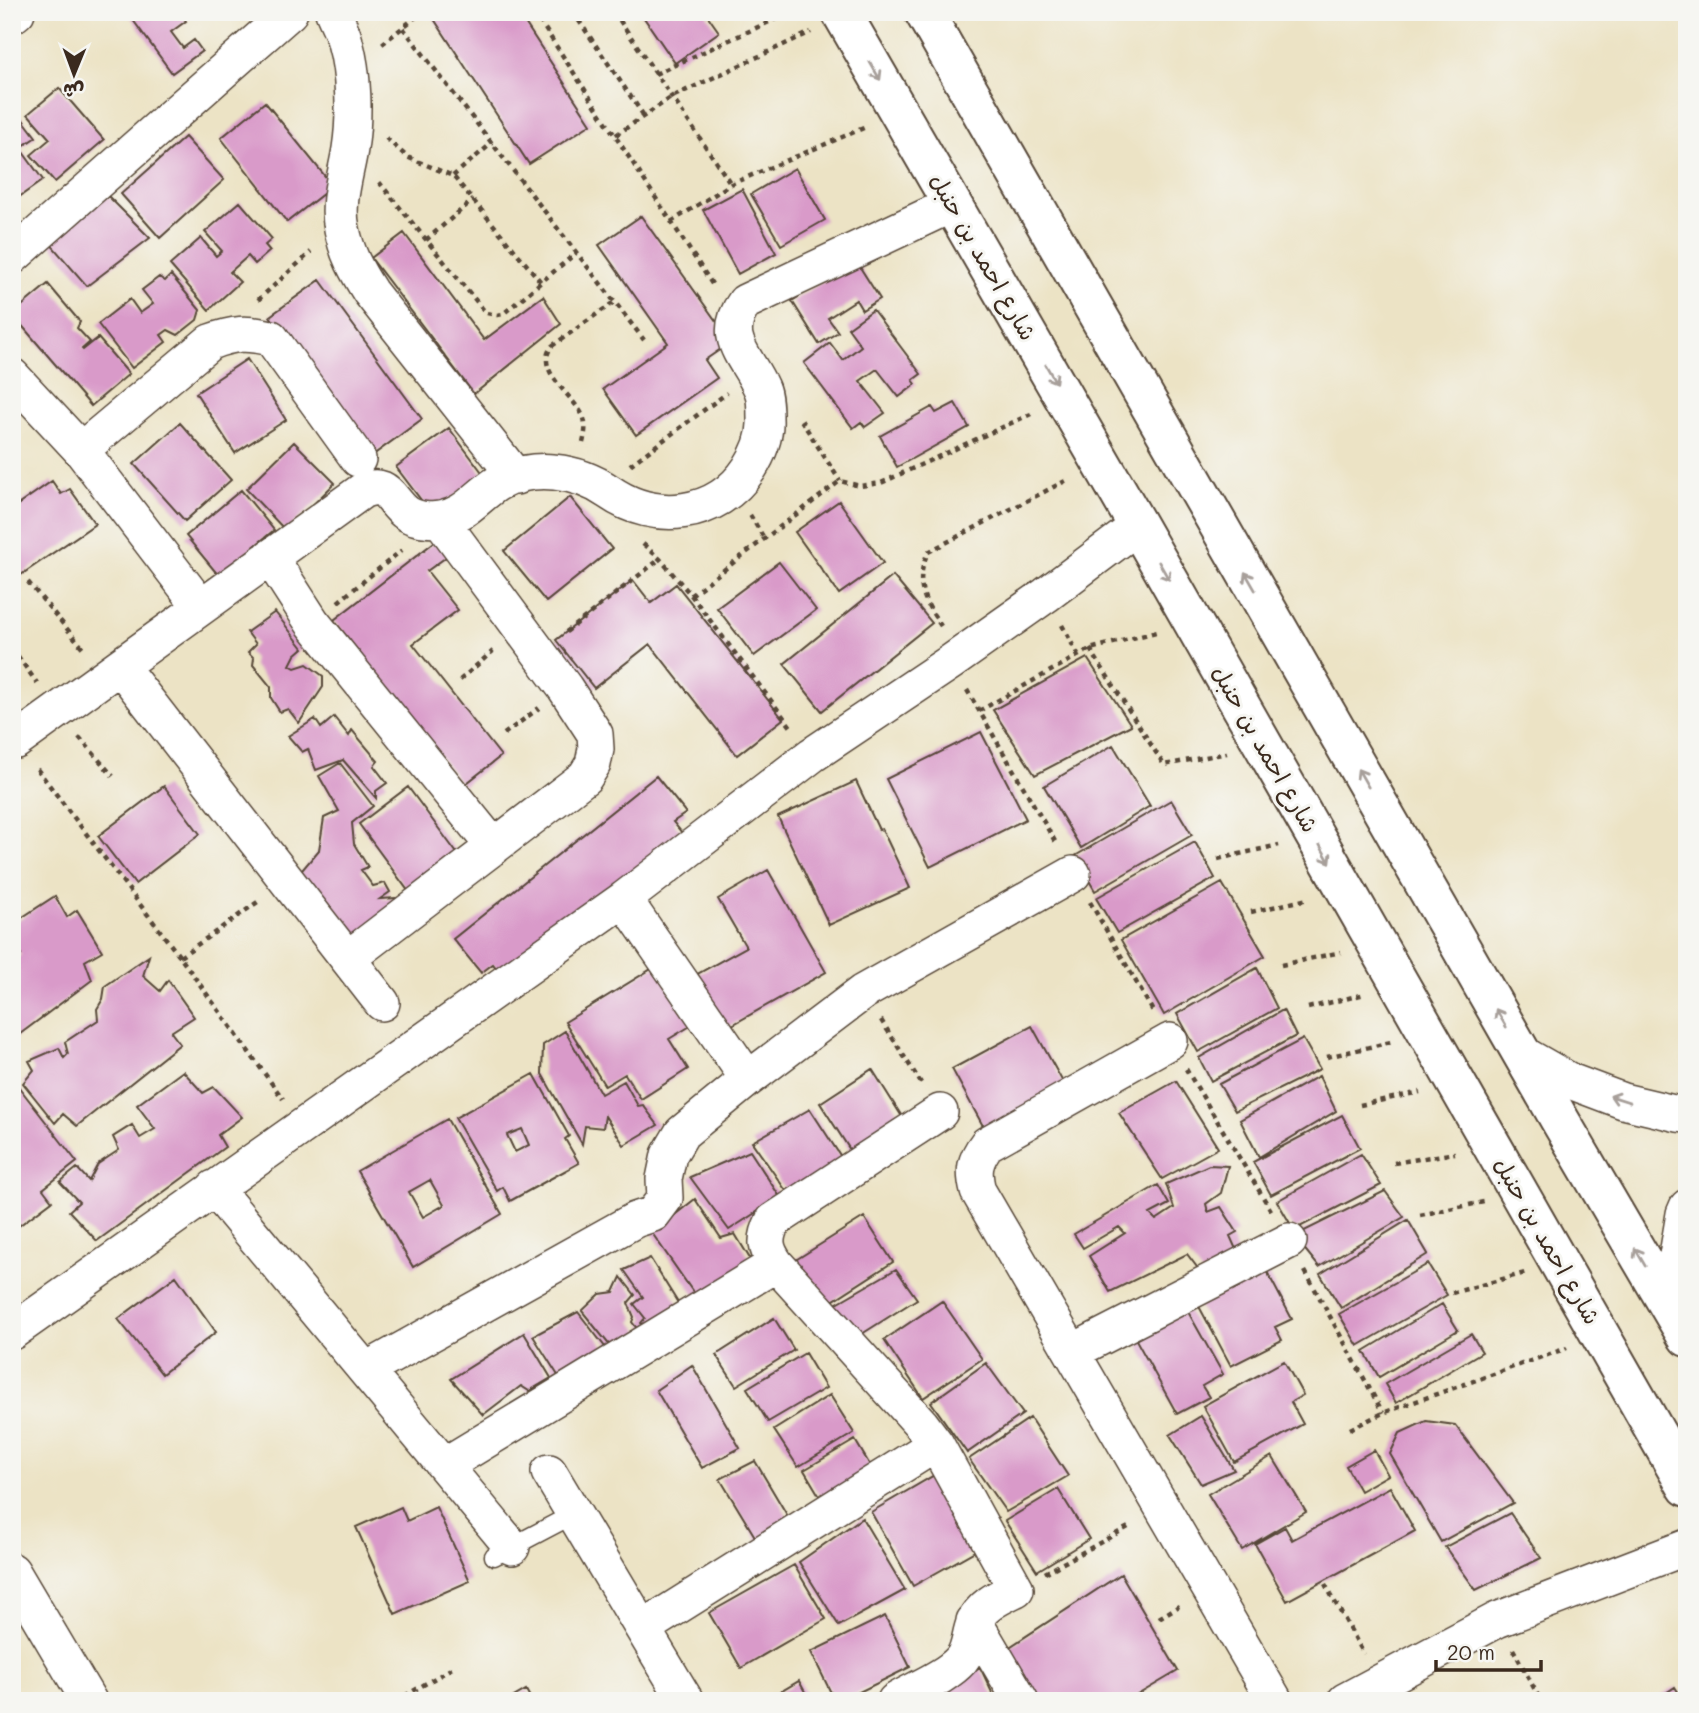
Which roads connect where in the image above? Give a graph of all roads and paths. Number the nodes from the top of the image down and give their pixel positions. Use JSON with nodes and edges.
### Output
{"nodes":[{"id":1,"x":17,"y":12,"type":"edge"},
{"id":2,"x":290,"y":12,"type":"edge"},
{"id":3,"x":332,"y":12,"type":"edge"},
{"id":4,"x":422,"y":12,"type":"edge"},
{"id":5,"x":534,"y":12,"type":"edge"},
{"id":6,"x":573,"y":12,"type":"edge"},
{"id":7,"x":614,"y":12,"type":"edge"},
{"id":8,"x":791,"y":12,"type":"edge"},
{"id":9,"x":924,"y":12,"type":"edge"},
{"id":10,"x":842,"y":15,"type":"edge"},
{"id":11,"x":12,"y":16,"type":"edge"},
{"id":12,"x":402,"y":27,"type":"junction"},
{"id":13,"x":350,"y":68,"type":"junction"},
{"id":14,"x":656,"y":74,"type":"junction"},
{"id":15,"x":672,"y":97,"type":"junction"},
{"id":16,"x":352,"y":107,"type":"junction"},
{"id":17,"x":900,"y":113,"type":"junction"},
{"id":18,"x":644,"y":116,"type":"junction"},
{"id":19,"x":616,"y":135,"type":"junction"},
{"id":20,"x":492,"y":144,"type":"junction"},
{"id":21,"x":350,"y":146,"type":"junction"},
{"id":22,"x":453,"y":176,"type":"junction"},
{"id":23,"x":731,"y":184,"type":"junction"},
{"id":24,"x":473,"y":200,"type":"junction"},
{"id":25,"x":953,"y":204,"type":"junction"},
{"id":26,"x":671,"y":222,"type":"junction"},
{"id":27,"x":341,"y":226,"type":"junction"},
{"id":28,"x":426,"y":240,"type":"junction"},
{"id":29,"x":576,"y":253,"type":"junction"},
{"id":30,"x":12,"y":257,"type":"edge"},
{"id":31,"x":541,"y":282,"type":"junction"},
{"id":32,"x":614,"y":302,"type":"junction"},
{"id":33,"x":735,"y":320,"type":"junction"},
{"id":34,"x":644,"y":340,"type":"dead end"},
{"id":35,"x":210,"y":342,"type":"junction"},
{"id":36,"x":752,"y":373,"type":"junction"},
{"id":37,"x":12,"y":376,"type":"edge"},
{"id":38,"x":1065,"y":399,"type":"junction"},
{"id":39,"x":795,"y":412,"type":"dead end"},
{"id":40,"x":81,"y":450,"type":"junction"},
{"id":41,"x":358,"y":459,"type":"dead end"},
{"id":42,"x":1101,"y":462,"type":"junction"},
{"id":43,"x":562,"y":472,"type":"junction"},
{"id":44,"x":516,"y":477,"type":"junction"},
{"id":45,"x":840,"y":481,"type":"junction"},
{"id":46,"x":602,"y":487,"type":"junction"},
{"id":47,"x":440,"y":519,"type":"junction"},
{"id":48,"x":1138,"y":526,"type":"junction"},
{"id":49,"x":640,"y":542,"type":"dead end"},
{"id":50,"x":270,"y":557,"type":"junction"},
{"id":51,"x":660,"y":559,"type":"junction"},
{"id":52,"x":28,"y":582,"type":"dead end"},
{"id":53,"x":691,"y":595,"type":"junction"},
{"id":54,"x":201,"y":607,"type":"junction"},
{"id":55,"x":312,"y":622,"type":"junction"},
{"id":56,"x":1194,"y":623,"type":"junction"},
{"id":57,"x":530,"y":640,"type":"junction"},
{"id":58,"x":12,"y":648,"type":"edge"},
{"id":59,"x":1090,"y":649,"type":"junction"},
{"id":60,"x":961,"y":656,"type":"junction"},
{"id":61,"x":113,"y":671,"type":"junction"},
{"id":62,"x":460,"y":680,"type":"dead end"},
{"id":63,"x":565,"y":688,"type":"junction"},
{"id":64,"x":56,"y":711,"type":"junction"},
{"id":65,"x":979,"y":711,"type":"dead end"},
{"id":66,"x":504,"y":734,"type":"dead end"},
{"id":67,"x":14,"y":741,"type":"edge"},
{"id":68,"x":1263,"y":745,"type":"junction"},
{"id":69,"x":812,"y":755,"type":"junction"},
{"id":70,"x":113,"y":776,"type":"dead end"},
{"id":71,"x":1316,"y":837,"type":"junction"},
{"id":72,"x":494,"y":847,"type":"junction"},
{"id":73,"x":1218,"y":859,"type":"dead end"},
{"id":74,"x":1073,"y":874,"type":"dead end"},
{"id":75,"x":288,"y":881,"type":"junction"},
{"id":76,"x":1346,"y":891,"type":"junction"},
{"id":77,"x":624,"y":899,"type":"junction"},
{"id":78,"x":1251,"y":912,"type":"dead end"},
{"id":79,"x":1376,"y":944,"type":"junction"},
{"id":80,"x":180,"y":957,"type":"junction"},
{"id":81,"x":348,"y":958,"type":"junction"},
{"id":82,"x":1281,"y":965,"type":"dead end"},
{"id":83,"x":1401,"y":986,"type":"junction"},
{"id":84,"x":863,"y":992,"type":"junction"},
{"id":85,"x":382,"y":1003,"type":"dead end"},
{"id":86,"x":1308,"y":1008,"type":"dead end"},
{"id":87,"x":1427,"y":1033,"type":"junction"},
{"id":88,"x":1170,"y":1041,"type":"dead end"},
{"id":89,"x":1521,"y":1052,"type":"junction"},
{"id":90,"x":1327,"y":1057,"type":"dead end"},
{"id":91,"x":748,"y":1079,"type":"junction"},
{"id":92,"x":1457,"y":1084,"type":"junction"},
{"id":93,"x":1360,"y":1105,"type":"dead end"},
{"id":94,"x":940,"y":1112,"type":"joint"},
{"id":95,"x":1687,"y":1115,"type":"edge"},
{"id":96,"x":302,"y":1125,"type":"junction"},
{"id":97,"x":1493,"y":1147,"type":"junction"},
{"id":98,"x":1394,"y":1163,"type":"dead end"},
{"id":99,"x":214,"y":1188,"type":"junction"},
{"id":100,"x":1520,"y":1194,"type":"junction"},
{"id":101,"x":1687,"y":1207,"type":"edge"},
{"id":102,"x":1420,"y":1215,"type":"dead end"},
{"id":103,"x":1289,"y":1241,"type":"dead end"},
{"id":104,"x":776,"y":1264,"type":"junction"},
{"id":105,"x":1559,"y":1264,"type":"junction"},
{"id":106,"x":1452,"y":1293,"type":"dead end"},
{"id":107,"x":1682,"y":1329,"type":"edge"},
{"id":108,"x":12,"y":1332,"type":"edge"},
{"id":109,"x":1601,"y":1336,"type":"junction"},
{"id":110,"x":1072,"y":1352,"type":"junction"},
{"id":111,"x":366,"y":1370,"type":"junction"},
{"id":112,"x":1350,"y":1429,"type":"dead end"},
{"id":113,"x":936,"y":1444,"type":"junction"},
{"id":114,"x":445,"y":1465,"type":"junction"},
{"id":115,"x":549,"y":1472,"type":"dead end"},
{"id":116,"x":1687,"y":1487,"type":"edge"},
{"id":117,"x":1163,"y":1508,"type":"junction"},
{"id":118,"x":574,"y":1514,"type":"junction"},
{"id":119,"x":1687,"y":1548,"type":"edge"},
{"id":120,"x":503,"y":1552,"type":"joint"},
{"id":121,"x":12,"y":1571,"type":"edge"},
{"id":122,"x":1325,"y":1584,"type":"dead end"},
{"id":123,"x":1016,"y":1589,"type":"junction"},
{"id":124,"x":1497,"y":1620,"type":"junction"},
{"id":125,"x":974,"y":1621,"type":"junction"},
{"id":126,"x":643,"y":1628,"type":"junction"},
{"id":127,"x":454,"y":1667,"type":"dead end"},
{"id":128,"x":1379,"y":1683,"type":"junction"},
{"id":129,"x":89,"y":1701,"type":"edge"},
{"id":130,"x":396,"y":1701,"type":"edge"},
{"id":131,"x":686,"y":1701,"type":"edge"},
{"id":132,"x":895,"y":1701,"type":"edge"},
{"id":133,"x":1021,"y":1701,"type":"edge"},
{"id":134,"x":1275,"y":1701,"type":"edge"},
{"id":135,"x":1345,"y":1701,"type":"edge"},
{"id":136,"x":1541,"y":1701,"type":"edge"}],
"edges":[{"from":1,"to":11,"type":"street"},
{"from":2,"to":30,"type":"street"},
{"from":3,"to":13,"type":"street"},
{"from":4,"to":12,"type":"path"},
{"from":5,"to":19,"type":"path"},
{"from":6,"to":18,"type":"path"},
{"from":7,"to":14,"type":"path"},
{"from":8,"to":14,"type":"path"},
{"from":89,"to":9,"type":"street","one_way":true},
{"from":10,"to":15,"type":"path"},
{"from":10,"to":17,"type":"street","name":"شارع احمد بن حنبل","one_way":true},
{"from":12,"to":13,"type":"path"},
{"from":12,"to":20,"type":"path"},
{"from":13,"to":16,"type":"street"},
{"from":14,"to":15,"type":"path"},
{"from":15,"to":18,"type":"path"},
{"from":15,"to":23,"type":"path"},
{"from":16,"to":21,"type":"street"},
{"from":16,"to":22,"type":"path"},
{"from":17,"to":23,"type":"path"},
{"from":17,"to":25,"type":"street","name":"شارع احمد بن حنبل"},
{"from":18,"to":19,"type":"path"},
{"from":19,"to":26,"type":"path"},
{"from":20,"to":22,"type":"path"},
{"from":20,"to":29,"type":"path"},
{"from":21,"to":27,"type":"street"},
{"from":21,"to":28,"type":"path"},
{"from":22,"to":24,"type":"path"},
{"from":23,"to":26,"type":"path"},
{"from":24,"to":28,"type":"path"},
{"from":24,"to":31,"type":"path"},
{"from":25,"to":33,"type":"street"},
{"from":25,"to":38,"type":"street","name":"شارع احمد بن حنبل","one_way":true},
{"from":26,"to":33,"type":"path"},
{"from":27,"to":35,"type":"path"},
{"from":27,"to":44,"type":"street"},
{"from":28,"to":31,"type":"path"},
{"from":29,"to":31,"type":"path"},
{"from":29,"to":32,"type":"path"},
{"from":32,"to":34,"type":"path"},
{"from":32,"to":43,"type":"path"},
{"from":33,"to":36,"type":"street"},
{"from":35,"to":40,"type":"street"},
{"from":35,"to":41,"type":"street"},
{"from":36,"to":46,"type":"path"},
{"from":36,"to":46,"type":"street"},
{"from":37,"to":40,"type":"street"},
{"from":38,"to":42,"type":"street","name":"شارع احمد بن حنبل"},
{"from":38,"to":45,"type":"path"},
{"from":39,"to":45,"type":"path"},
{"from":40,"to":54,"type":"street"},
{"from":42,"to":48,"type":"street","name":"شارع احمد بن حنبل"},
{"from":42,"to":60,"type":"path"},
{"from":43,"to":44,"type":"street"},
{"from":43,"to":46,"type":"street"},
{"from":44,"to":47,"type":"street"},
{"from":45,"to":53,"type":"path"},
{"from":47,"to":50,"type":"street"},
{"from":47,"to":55,"type":"path"},
{"from":47,"to":57,"type":"street"},
{"from":48,"to":56,"type":"street","name":"شارع احمد بن حنبل","one_way":true},
{"from":48,"to":60,"type":"street"},
{"from":49,"to":51,"type":"path"},
{"from":50,"to":54,"type":"street"},
{"from":50,"to":55,"type":"street"},
{"from":51,"to":53,"type":"path"},
{"from":51,"to":57,"type":"path"},
{"from":52,"to":61,"type":"path"},
{"from":53,"to":69,"type":"path"},
{"from":54,"to":61,"type":"street"},
{"from":55,"to":72,"type":"street"},
{"from":56,"to":59,"type":"path"},
{"from":56,"to":68,"type":"street","name":"شارع احمد بن حنبل"},
{"from":57,"to":62,"type":"path"},
{"from":57,"to":63,"type":"street"},
{"from":58,"to":64,"type":"path"},
{"from":59,"to":65,"type":"path"},
{"from":59,"to":68,"type":"path"},
{"from":60,"to":69,"type":"street"},
{"from":61,"to":64,"type":"street"},
{"from":61,"to":75,"type":"street"},
{"from":63,"to":66,"type":"path"},
{"from":63,"to":72,"type":"street"},
{"from":64,"to":67,"type":"street"},
{"from":64,"to":70,"type":"path"},
{"from":67,"to":80,"type":"path"},
{"from":68,"to":71,"type":"street","name":"شارع احمد بن حنبل"},
{"from":69,"to":77,"type":"street"},
{"from":71,"to":73,"type":"path"},
{"from":71,"to":76,"type":"street","name":"شارع احمد بن حنبل","one_way":true},
{"from":72,"to":81,"type":"street"},
{"from":74,"to":84,"type":"street"},
{"from":75,"to":80,"type":"path"},
{"from":75,"to":81,"type":"street"},
{"from":76,"to":78,"type":"path"},
{"from":76,"to":79,"type":"street","name":"شارع احمد بن حنبل"},
{"from":77,"to":91,"type":"street"},
{"from":77,"to":96,"type":"street"},
{"from":79,"to":82,"type":"path"},
{"from":79,"to":83,"type":"street","name":"شارع احمد بن حنبل"},
{"from":80,"to":96,"type":"path"},
{"from":81,"to":85,"type":"street"},
{"from":83,"to":86,"type":"path"},
{"from":83,"to":87,"type":"street","name":"شارع احمد بن حنبل"},
{"from":84,"to":91,"type":"street"},
{"from":84,"to":94,"type":"path"},
{"from":87,"to":90,"type":"path"},
{"from":87,"to":92,"type":"street","name":"شارع احمد بن حنبل"},
{"from":88,"to":110,"type":"street"},
{"from":95,"to":89,"type":"street","one_way":true},
{"from":107,"to":89,"type":"street","one_way":true},
{"from":91,"to":111,"type":"street"},
{"from":92,"to":93,"type":"path"},
{"from":92,"to":97,"type":"street","name":"شارع احمد بن حنبل"},
{"from":94,"to":104,"type":"street"},
{"from":96,"to":99,"type":"street"},
{"from":97,"to":98,"type":"path"},
{"from":97,"to":100,"type":"street","name":"شارع احمد بن حنبل"},
{"from":99,"to":108,"type":"street"},
{"from":99,"to":111,"type":"street"},
{"from":100,"to":102,"type":"path"},
{"from":100,"to":105,"type":"street","name":"شارع احمد بن حنبل"},
{"from":101,"to":107,"type":"street"},
{"from":103,"to":110,"type":"street"},
{"from":104,"to":113,"type":"street"},
{"from":104,"to":114,"type":"street"},
{"from":105,"to":106,"type":"path"},
{"from":105,"to":109,"type":"street","name":"شارع احمد بن حنبل"},
{"from":109,"to":112,"type":"path"},
{"from":109,"to":116,"type":"street","name":"شارع احمد بن حنبل"},
{"from":110,"to":117,"type":"street"},
{"from":111,"to":114,"type":"street"},
{"from":113,"to":123,"type":"street"},
{"from":113,"to":126,"type":"street"},
{"from":114,"to":120,"type":"street"},
{"from":115,"to":118,"type":"street"},
{"from":117,"to":123,"type":"path"},
{"from":117,"to":134,"type":"street"},
{"from":118,"to":120,"type":"lane"},
{"from":118,"to":126,"type":"street"},
{"from":119,"to":124,"type":"street"},
{"from":121,"to":129,"type":"street"},
{"from":122,"to":128,"type":"path"},
{"from":123,"to":125,"type":"street"},
{"from":124,"to":128,"type":"street"},
{"from":124,"to":136,"type":"path"},
{"from":125,"to":132,"type":"street"},
{"from":125,"to":133,"type":"street"},
{"from":126,"to":131,"type":"street"},
{"from":127,"to":130,"type":"path"},
{"from":128,"to":135,"type":"street"}]}
